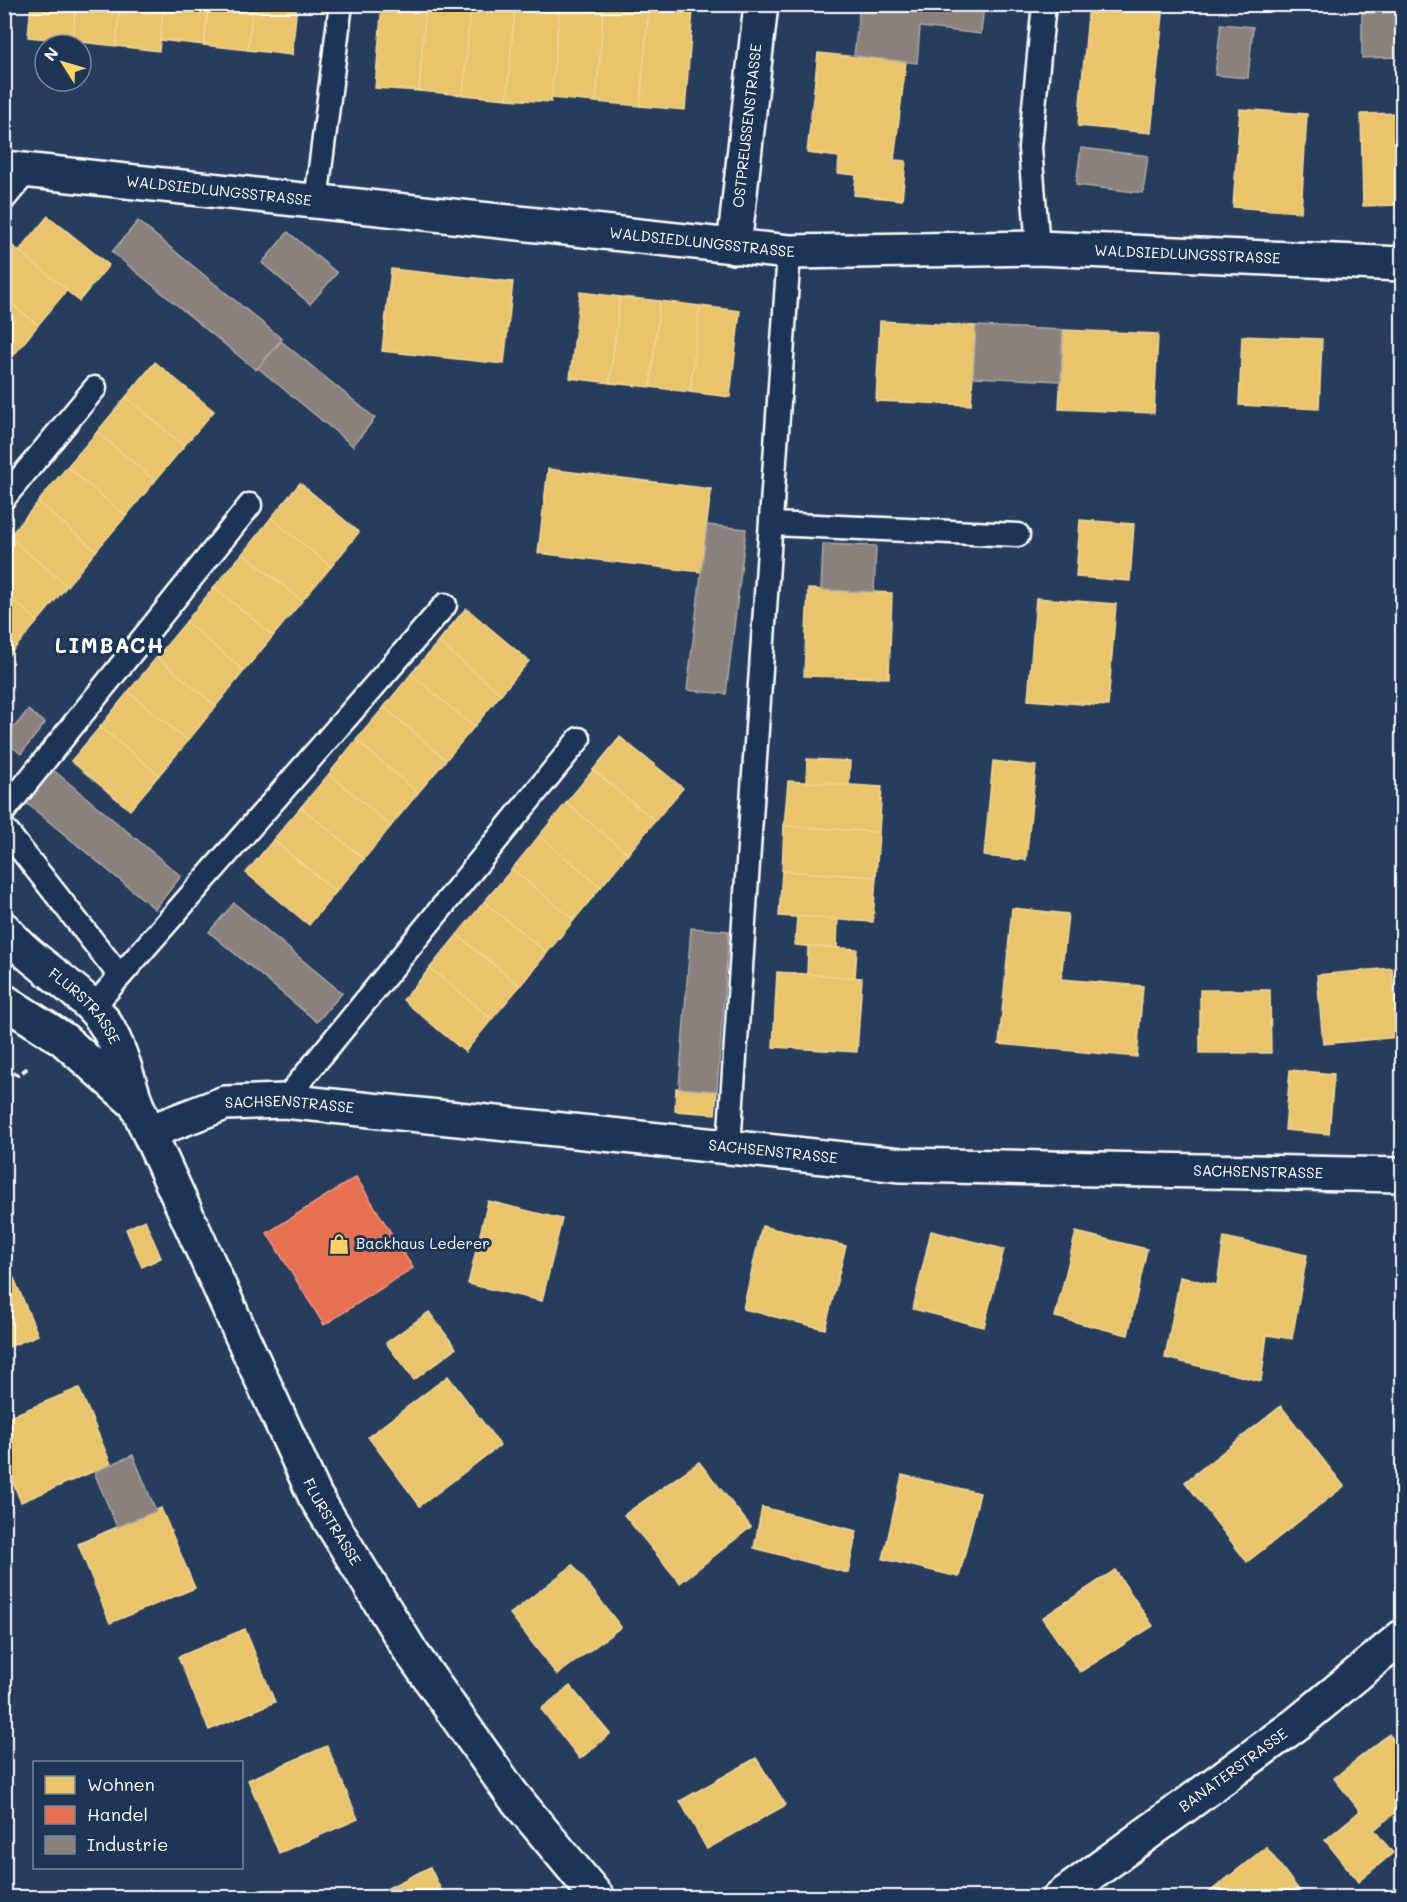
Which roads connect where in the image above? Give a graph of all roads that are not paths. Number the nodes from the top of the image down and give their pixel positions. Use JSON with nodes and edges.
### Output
{"nodes":[{"id":1,"x":341,"y":4,"type":"edge"},
{"id":2,"x":761,"y":4,"type":"edge"},
{"id":3,"x":1044,"y":4,"type":"edge"},
{"id":4,"x":16,"y":169,"type":"edge"},
{"id":5,"x":4,"y":199,"type":"edge"},
{"id":6,"x":316,"y":201,"type":"junction"},
{"id":7,"x":734,"y":247,"type":"junction"},
{"id":8,"x":1038,"y":248,"type":"junction"},
{"id":9,"x":789,"y":252,"type":"junction"},
{"id":10,"x":1402,"y":264,"type":"edge"},
{"id":11,"x":95,"y":388,"type":"dead end"},
{"id":12,"x":4,"y":498,"type":"edge"},
{"id":13,"x":249,"y":505,"type":"dead end"},
{"id":14,"x":772,"y":524,"type":"junction"},
{"id":15,"x":1018,"y":535,"type":"dead end"},
{"id":16,"x":445,"y":605,"type":"dead end"},
{"id":17,"x":579,"y":739,"type":"dead end"},
{"id":18,"x":4,"y":811,"type":"edge"},
{"id":19,"x":4,"y":828,"type":"edge"},
{"id":20,"x":4,"y":929,"type":"edge"},
{"id":21,"x":120,"y":976,"type":"junction"},
{"id":22,"x":4,"y":1000,"type":"edge"},
{"id":23,"x":93,"y":1007,"type":"junction"},
{"id":24,"x":284,"y":1101,"type":"junction"},
{"id":25,"x":142,"y":1118,"type":"junction"},
{"id":26,"x":729,"y":1146,"type":"junction"},
{"id":27,"x":1402,"y":1175,"type":"edge"},
{"id":28,"x":1402,"y":1637,"type":"edge"},
{"id":29,"x":598,"y":1898,"type":"edge"},
{"id":30,"x":1059,"y":1898,"type":"edge"}],
"edges":[{"from":1,"to":6,"type":"lane"},
{"from":2,"to":7,"type":"street","name":"OSTPREUSSENSTRASSE"},
{"from":3,"to":8,"type":"lane"},
{"from":4,"to":5,"type":"lane"},
{"from":4,"to":6,"type":"street","name":"WALDSIEDLUNGSSTRASSE"},
{"from":6,"to":7,"type":"street","name":"WALDSIEDLUNGSSTRASSE"},
{"from":7,"to":9,"type":"street","name":"WALDSIEDLUNGSSTRASSE"},
{"from":8,"to":9,"type":"street","name":"WALDSIEDLUNGSSTRASSE"},
{"from":8,"to":10,"type":"street","name":"WALDSIEDLUNGSSTRASSE"},
{"from":9,"to":14,"type":"lane"},
{"from":11,"to":12,"type":"lane"},
{"from":13,"to":18,"type":"lane"},
{"from":14,"to":15,"type":"lane"},
{"from":14,"to":26,"type":"lane"},
{"from":16,"to":21,"type":"lane"},
{"from":17,"to":24,"type":"lane"},
{"from":19,"to":21,"type":"lane"},
{"from":20,"to":23,"type":"street","name":"FLURSTRASSE"},
{"from":21,"to":23,"type":"lane"},
{"from":22,"to":25,"type":"street","name":"FLURSTRASSE"},
{"from":23,"to":25,"type":"street","name":"FLURSTRASSE"},
{"from":24,"to":25,"type":"street","name":"SACHSENSTRASSE"},
{"from":24,"to":26,"type":"street","name":"SACHSENSTRASSE"},
{"from":25,"to":29,"type":"street","name":"FLURSTRASSE"},
{"from":26,"to":27,"type":"street","name":"SACHSENSTRASSE"},
{"from":28,"to":30,"type":"street","name":"BANATERSTRASSE"}]}
